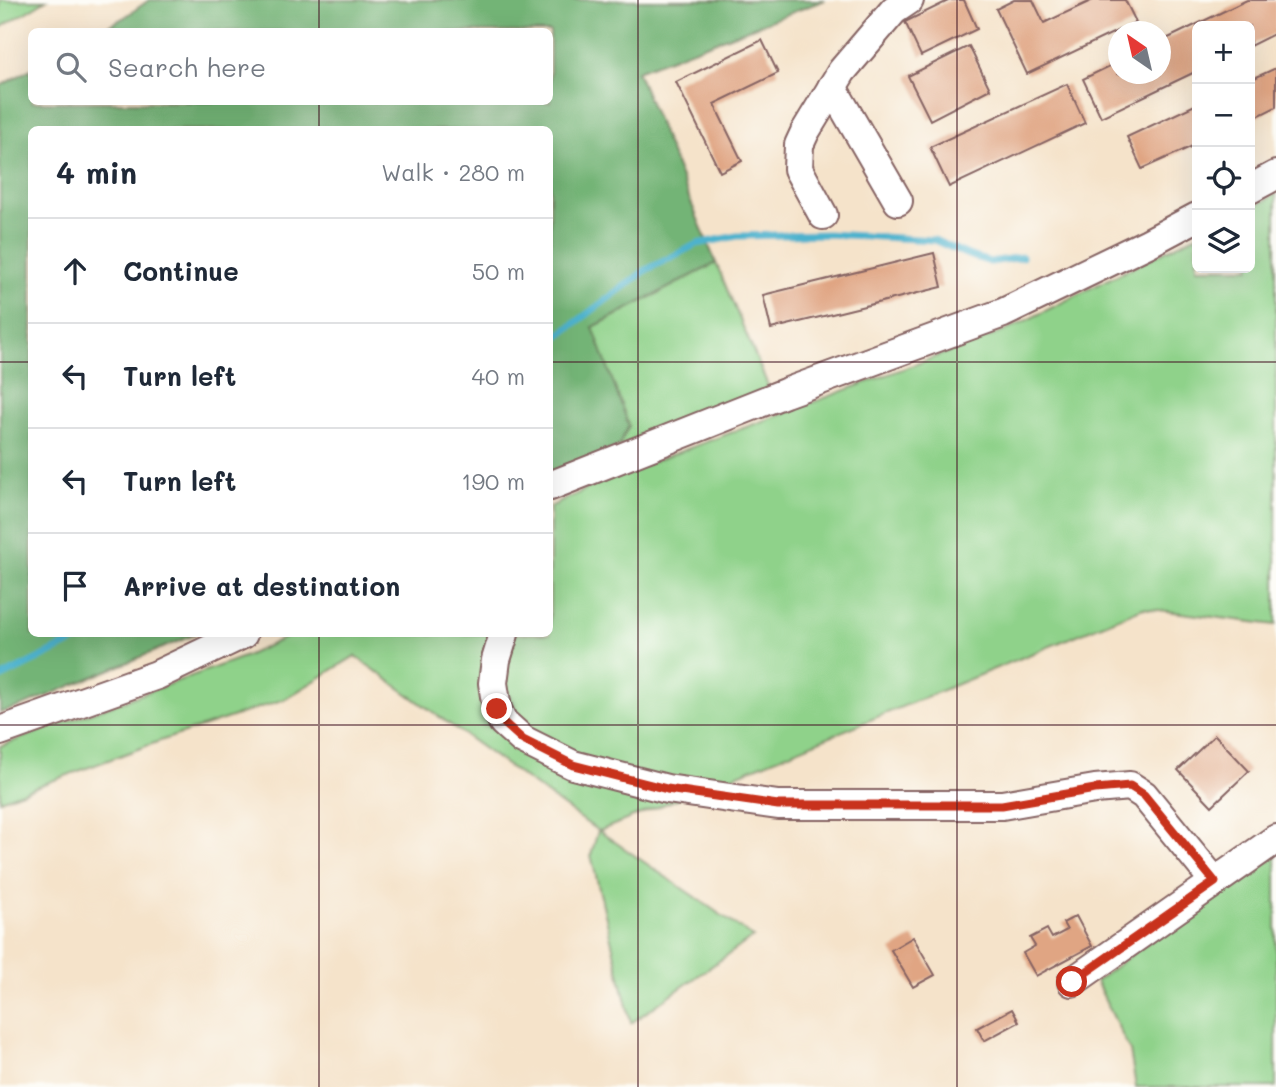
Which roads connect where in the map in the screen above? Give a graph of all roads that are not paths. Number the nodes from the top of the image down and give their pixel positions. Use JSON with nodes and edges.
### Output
{"nodes":[{"id":1,"x":909,"y":0,"type":"edge"},
{"id":2,"x":832,"y":87,"type":"junction"},
{"id":3,"x":1276,"y":175,"type":"edge"},
{"id":4,"x":1255,"y":186,"type":"edge"},
{"id":5,"x":898,"y":201,"type":"dead end"},
{"id":6,"x":823,"y":215,"type":"dead end"},
{"id":7,"x":1192,"y":220,"type":"edge"},
{"id":8,"x":553,"y":485,"type":"edge"},
{"id":9,"x":237,"y":637,"type":"edge"},
{"id":10,"x":503,"y":637,"type":"edge"},
{"id":11,"x":0,"y":731,"type":"edge"},
{"id":12,"x":1276,"y":839,"type":"edge"},
{"id":13,"x":1215,"y":882,"type":"junction"},
{"id":14,"x":1072,"y":982,"type":"dead end"}],
"edges":[{"from":1,"to":2,"type":"street"},
{"from":2,"to":5,"type":"street"},
{"from":2,"to":6,"type":"street"},
{"from":3,"to":4,"type":"street"},
{"from":7,"to":8,"type":"street"},
{"from":9,"to":11,"type":"street"},
{"from":10,"to":13,"type":"street"},
{"from":12,"to":13,"type":"street"},
{"from":13,"to":14,"type":"street"}]}
